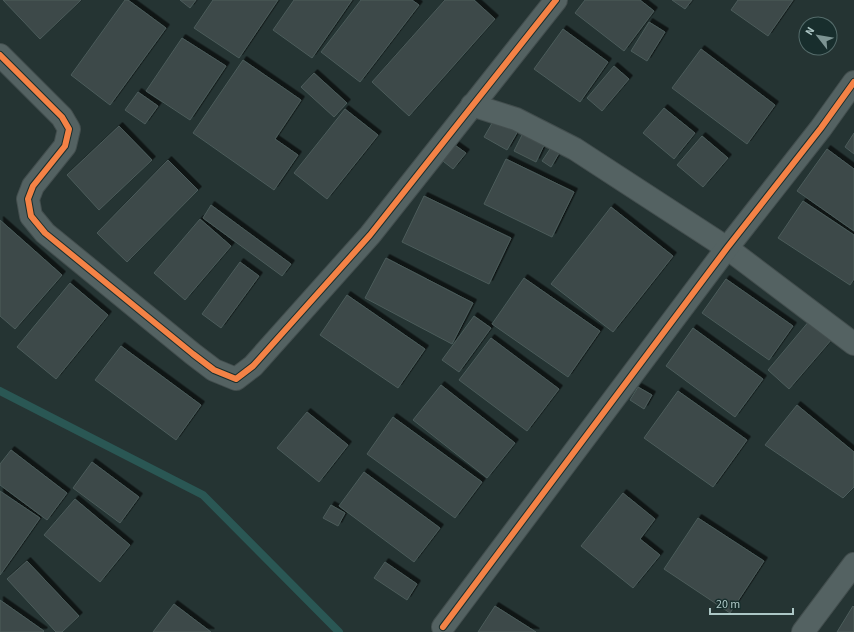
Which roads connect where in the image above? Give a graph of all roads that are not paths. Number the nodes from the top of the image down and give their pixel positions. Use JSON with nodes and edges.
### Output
{"nodes":[{"id":1,"x":553,"y":1,"type":"edge"},
{"id":2,"x":0,"y":55,"type":"edge"},
{"id":3,"x":854,"y":82,"type":"edge"},
{"id":4,"x":472,"y":105,"type":"junction"},
{"id":5,"x":727,"y":248,"type":"junction"},
{"id":6,"x":854,"y":344,"type":"edge"},
{"id":7,"x":854,"y":564,"type":"edge"},
{"id":8,"x":443,"y":627,"type":"dead end"},
{"id":9,"x":803,"y":632,"type":"edge"}],
"edges":[{"from":1,"to":4,"type":"street"},
{"from":2,"to":4,"type":"street"},
{"from":3,"to":5,"type":"street"},
{"from":4,"to":5,"type":"street"},
{"from":5,"to":6,"type":"street"},
{"from":5,"to":8,"type":"street"},
{"from":7,"to":9,"type":"street"}]}
